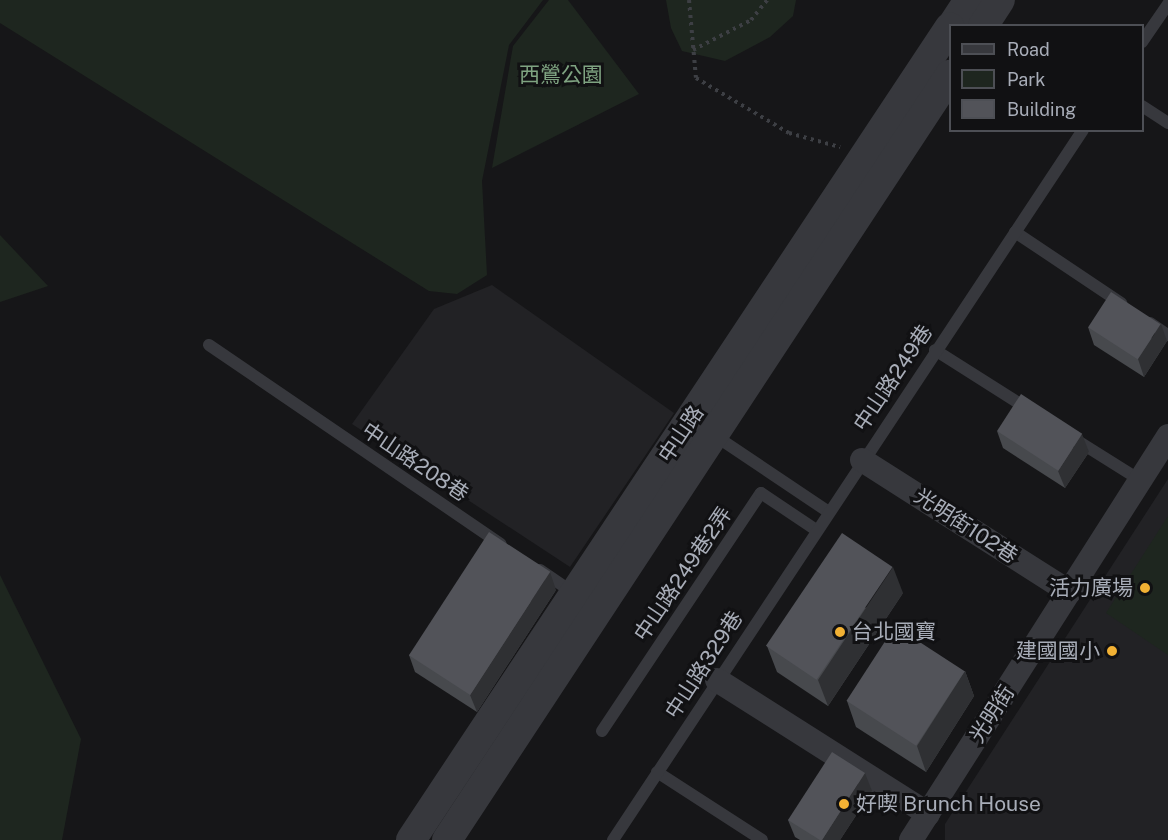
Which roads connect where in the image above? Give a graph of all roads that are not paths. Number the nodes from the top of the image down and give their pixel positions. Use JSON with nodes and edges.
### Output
{"nodes":[{"id":1,"x":969,"y":0,"type":"edge"},
{"id":2,"x":1000,"y":0,"type":"edge"},
{"id":3,"x":1168,"y":4,"type":"edge"},
{"id":4,"x":952,"y":24,"type":"edge"},
{"id":5,"x":984,"y":24,"type":"edge"},
{"id":6,"x":949,"y":29,"type":"edge"},
{"id":7,"x":1144,"y":40,"type":"edge"},
{"id":8,"x":949,"y":78,"type":"edge"},
{"id":9,"x":1144,"y":107,"type":"edge"},
{"id":10,"x":1168,"y":123,"type":"edge"},
{"id":11,"x":1082,"y":132,"type":"edge"},
{"id":12,"x":1015,"y":232,"type":"junction"},
{"id":13,"x":1168,"y":335,"type":"edge"},
{"id":14,"x":209,"y":345,"type":"dead end"},
{"id":15,"x":936,"y":350,"type":"junction"},
{"id":16,"x":1043,"y":418,"type":"edge"},
{"id":17,"x":702,"y":427,"type":"junction"},
{"id":18,"x":1062,"y":431,"type":"edge"},
{"id":19,"x":1168,"y":436,"type":"edge"},
{"id":20,"x":862,"y":460,"type":"junction"},
{"id":21,"x":1140,"y":480,"type":"junction"},
{"id":22,"x":827,"y":511,"type":"junction"},
{"id":23,"x":816,"y":530,"type":"junction"},
{"id":24,"x":1070,"y":592,"type":"junction"},
{"id":25,"x":574,"y":594,"type":"junction"},
{"id":26,"x":599,"y":610,"type":"junction"},
{"id":27,"x":717,"y":680,"type":"junction"},
{"id":28,"x":602,"y":731,"type":"dead end"},
{"id":29,"x":657,"y":772,"type":"junction"},
{"id":30,"x":928,"y":814,"type":"junction"},
{"id":31,"x":411,"y":840,"type":"edge"},
{"id":32,"x":447,"y":840,"type":"edge"},
{"id":33,"x":613,"y":840,"type":"edge"},
{"id":34,"x":762,"y":840,"type":"edge"},
{"id":35,"x":911,"y":840,"type":"edge"}],
"edges":[{"from":1,"to":4,"type":"street","name":"中山路"},
{"from":2,"to":5,"type":"street"},
{"from":3,"to":7,"type":"lane"},
{"from":6,"to":17,"type":"street","name":"中山路"},
{"from":8,"to":17,"type":"street","name":"中山路"},
{"from":9,"to":10,"type":"lane"},
{"from":11,"to":12,"type":"lane","name":"中山路249巷"},
{"from":12,"to":13,"type":"lane"},
{"from":12,"to":15,"type":"lane","name":"中山路249巷"},
{"from":14,"to":25,"type":"lane","name":"中山路208巷"},
{"from":15,"to":16,"type":"lane"},
{"from":15,"to":20,"type":"lane","name":"中山路249巷"},
{"from":17,"to":22,"type":"lane"},
{"from":17,"to":25,"type":"street","name":"中山路"},
{"from":17,"to":26,"type":"street","name":"中山路"},
{"from":18,"to":21,"type":"lane"},
{"from":19,"to":21,"type":"street","name":"光明街"},
{"from":20,"to":22,"type":"lane","name":"中山路249巷"},
{"from":20,"to":24,"type":"street","name":"光明街102巷"},
{"from":21,"to":24,"type":"street","name":"光明街"},
{"from":22,"to":23,"type":"lane","name":"中山路329巷"},
{"from":23,"to":27,"type":"lane","name":"中山路329巷"},
{"from":23,"to":28,"type":"lane","name":"中山路249巷2弄"},
{"from":24,"to":30,"type":"street","name":"光明街"},
{"from":25,"to":26,"type":"lane","name":"中山路208巷"},
{"from":25,"to":31,"type":"street","name":"中山路"},
{"from":26,"to":32,"type":"street","name":"中山路"},
{"from":27,"to":29,"type":"lane","name":"中山路329巷"},
{"from":27,"to":30,"type":"street"},
{"from":29,"to":33,"type":"lane","name":"中山路329巷"},
{"from":29,"to":34,"type":"lane"},
{"from":30,"to":35,"type":"street","name":"光明街"}]}
